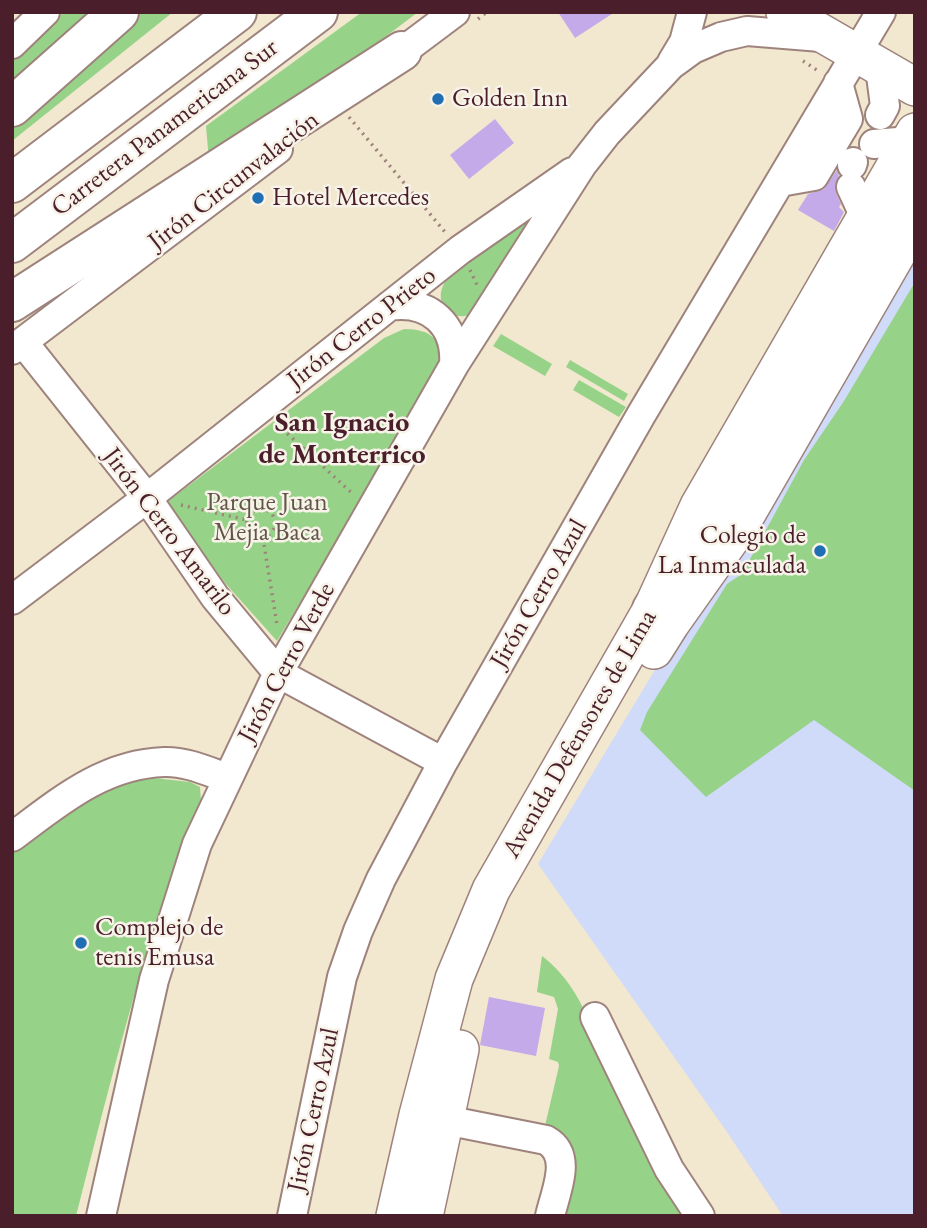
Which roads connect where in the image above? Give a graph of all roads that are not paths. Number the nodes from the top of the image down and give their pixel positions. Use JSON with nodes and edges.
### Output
{"nodes":[{"id":1,"x":45,"y":12,"type":"edge"},
{"id":2,"x":119,"y":12,"type":"edge"},
{"id":3,"x":237,"y":12,"type":"edge"},
{"id":4,"x":318,"y":12,"type":"edge"},
{"id":5,"x":454,"y":12,"type":"edge"},
{"id":6,"x":692,"y":12,"type":"edge"},
{"id":7,"x":785,"y":12,"type":"edge"},
{"id":8,"x":881,"y":12,"type":"edge"},
{"id":9,"x":12,"y":44,"type":"edge"},
{"id":10,"x":402,"y":51,"type":"junction"},
{"id":11,"x":850,"y":61,"type":"junction"},
{"id":12,"x":671,"y":65,"type":"junction"},
{"id":13,"x":915,"y":87,"type":"edge"},
{"id":14,"x":12,"y":107,"type":"edge"},
{"id":15,"x":880,"y":115,"type":"dead end"},
{"id":16,"x":912,"y":137,"type":"edge"},
{"id":17,"x":582,"y":165,"type":"junction"},
{"id":18,"x":859,"y":175,"type":"junction"},
{"id":19,"x":12,"y":183,"type":"edge"},
{"id":20,"x":915,"y":186,"type":"edge"},
{"id":21,"x":915,"y":222,"type":"edge"},
{"id":22,"x":12,"y":243,"type":"edge"},
{"id":23,"x":12,"y":302,"type":"edge"},
{"id":24,"x":389,"y":306,"type":"junction"},
{"id":25,"x":18,"y":346,"type":"edge"},
{"id":26,"x":454,"y":365,"type":"junction"},
{"id":27,"x":147,"y":498,"type":"junction"},
{"id":28,"x":12,"y":600,"type":"edge"},
{"id":29,"x":652,"y":609,"type":"junction"},
{"id":30,"x":278,"y":673,"type":"junction"},
{"id":31,"x":443,"y":762,"type":"junction"},
{"id":32,"x":227,"y":778,"type":"junction"},
{"id":33,"x":12,"y":837,"type":"edge"},
{"id":34,"x":595,"y":1017,"type":"dead end"},
{"id":35,"x":431,"y":1118,"type":"junction"},
{"id":36,"x":101,"y":1216,"type":"edge"},
{"id":37,"x":292,"y":1216,"type":"edge"},
{"id":38,"x":396,"y":1216,"type":"edge"},
{"id":39,"x":424,"y":1216,"type":"edge"},
{"id":40,"x":550,"y":1216,"type":"edge"},
{"id":41,"x":700,"y":1216,"type":"edge"}],
"edges":[{"from":1,"to":9,"type":"street"},
{"from":2,"to":14,"type":"highway"},
{"from":3,"to":19,"type":"highway","name":"Carretera Panamericana Sur"},
{"from":4,"to":22,"type":"highway","name":"Carretera Panamericana Sur"},
{"from":5,"to":10,"type":"street","name":"Jirón Circunvalación"},
{"from":6,"to":12,"type":"street","name":"Jirón Cerro Verde"},
{"from":7,"to":11,"type":"main road"},
{"from":8,"to":11,"type":"street","name":"Jirón Cerro Azul"},
{"from":10,"to":23,"type":"highway"},
{"from":10,"to":25,"type":"street","name":"Jirón Circunvalación"},
{"from":11,"to":12,"type":"street","name":"Jirón Cerro Verde"},
{"from":11,"to":13,"type":"main road"},
{"from":11,"to":15,"type":"street"},
{"from":11,"to":31,"type":"street","name":"Jirón Cerro Azul"},
{"from":12,"to":17,"type":"street","name":"Jirón Cerro Verde"},
{"from":16,"to":18,"type":"main road","name":"Avenida Defensores de Lima"},
{"from":16,"to":18,"type":"street"},
{"from":17,"to":24,"type":"street","name":"Jirón Cerro Prieto"},
{"from":17,"to":26,"type":"street","name":"Jirón Cerro Verde"},
{"from":18,"to":29,"type":"main road","name":"Avenida Defensores de Lima"},
{"from":20,"to":29,"type":"highway"},
{"from":21,"to":35,"type":"main road","name":"Avenida Defensores de Lima"},
{"from":24,"to":26,"type":"street"},
{"from":24,"to":27,"type":"street","name":"Jirón Cerro Prieto"},
{"from":25,"to":27,"type":"street","name":"Jirón Cerro Amarilo"},
{"from":26,"to":30,"type":"street","name":"Jirón Cerro Verde"},
{"from":27,"to":28,"type":"street","name":"Jirón Cerro Prieto"},
{"from":27,"to":30,"type":"street","name":"Jirón Cerro Amarilo"},
{"from":29,"to":35,"type":"main road","name":"Avenida Defensores de Lima"},
{"from":30,"to":31,"type":"street","name":"Jirón Cerro Amarilo"},
{"from":30,"to":32,"type":"street","name":"Jirón Cerro Verde"},
{"from":31,"to":37,"type":"street","name":"Jirón Cerro Azul"},
{"from":32,"to":33,"type":"street"},
{"from":32,"to":36,"type":"street","name":"Jirón Cerro Verde"},
{"from":34,"to":41,"type":"street"},
{"from":35,"to":38,"type":"main road","name":"Avenida Defensores de Lima"},
{"from":35,"to":39,"type":"main road","name":"Avenida Defensores de Lima"},
{"from":35,"to":40,"type":"street"}]}
